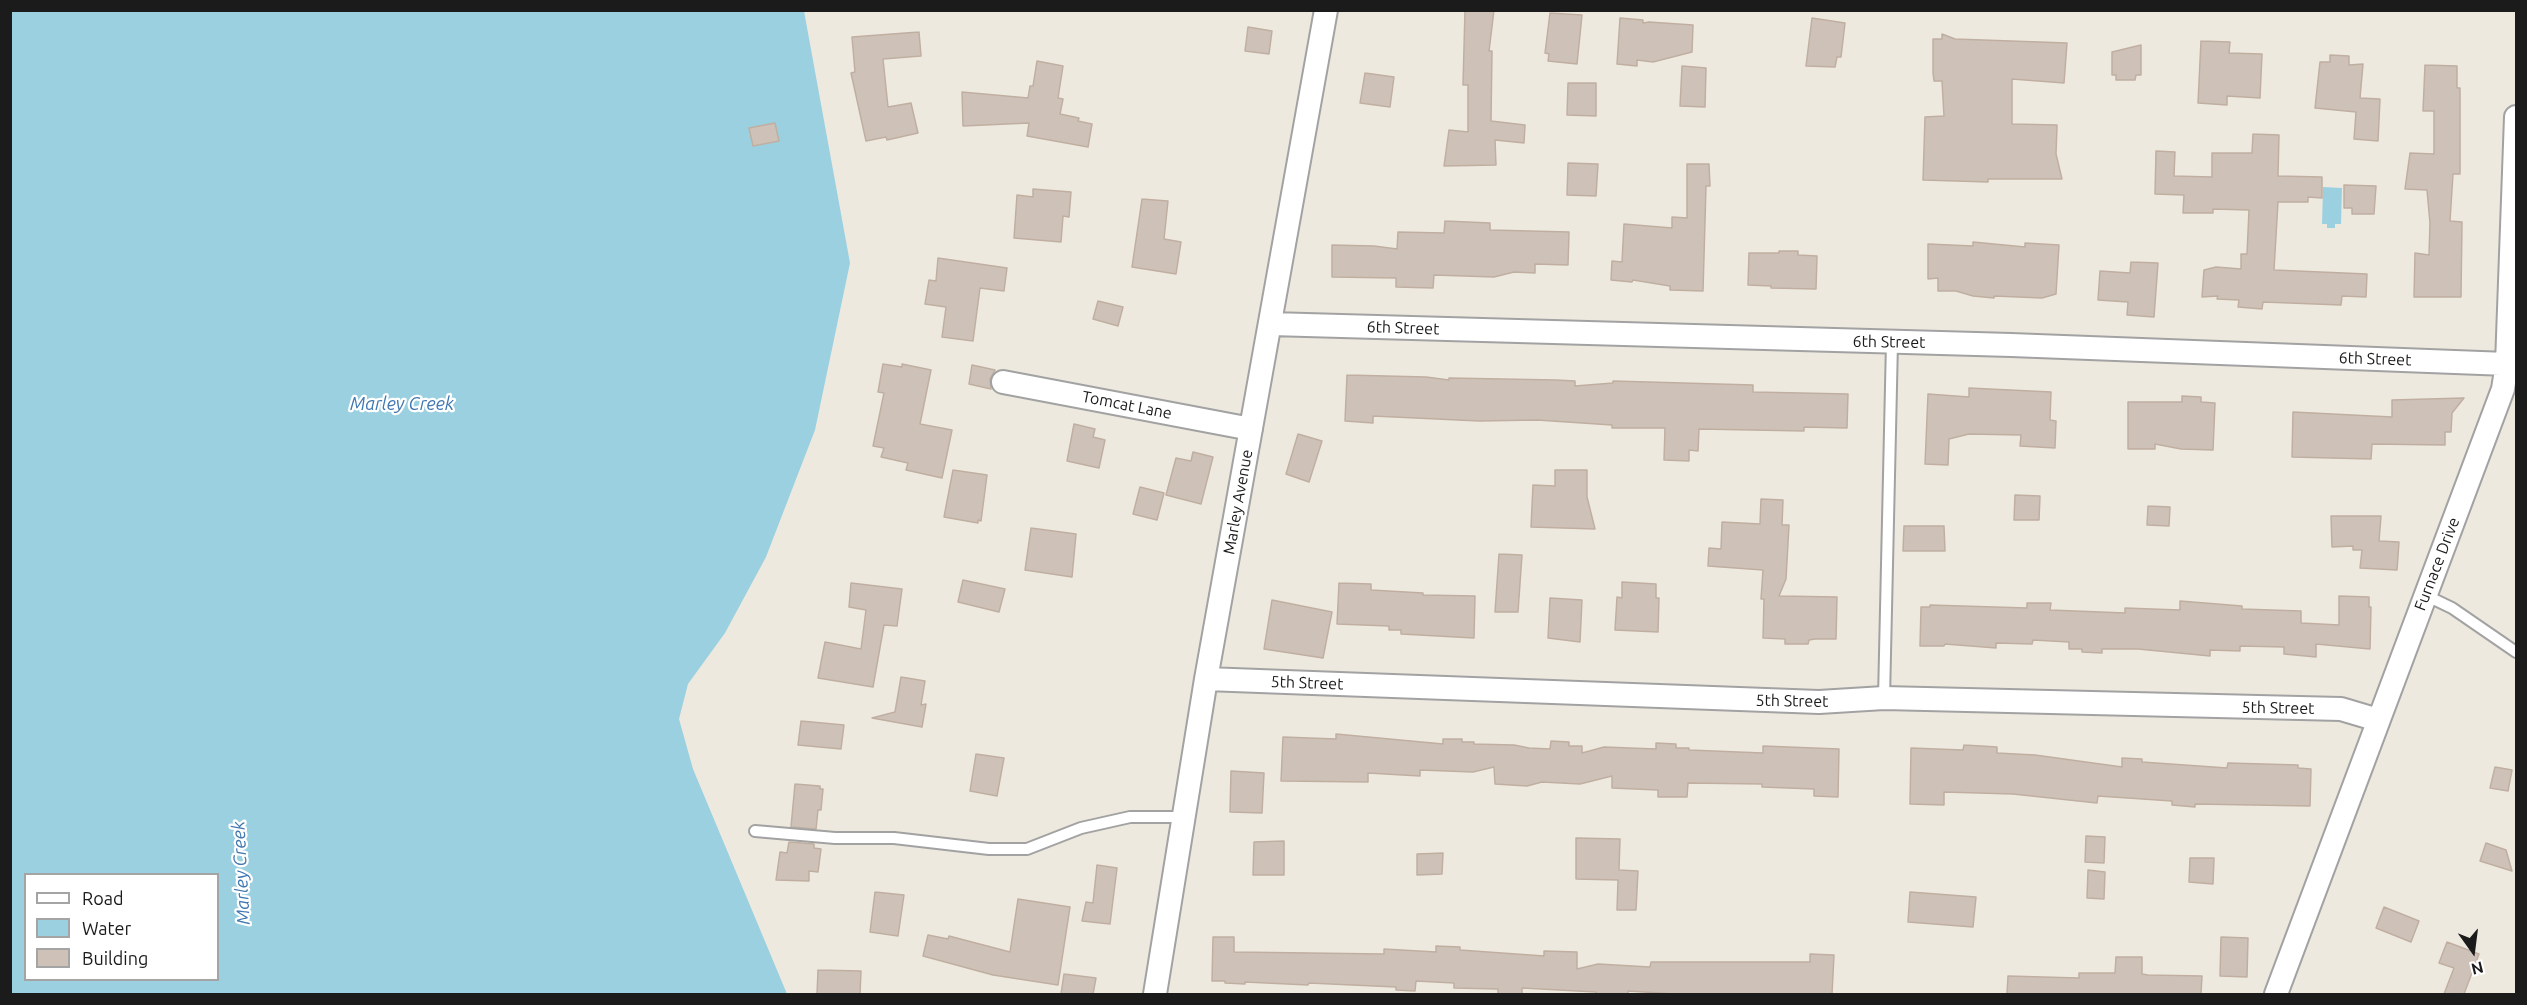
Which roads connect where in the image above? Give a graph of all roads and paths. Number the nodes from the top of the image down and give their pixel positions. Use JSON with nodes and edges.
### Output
{"nodes":[{"id":1,"x":1326,"y":10,"type":"edge"},
{"id":2,"x":2517,"y":117,"type":"edge"},
{"id":3,"x":1271,"y":324,"type":"junction"},
{"id":4,"x":1892,"y":342,"type":"junction"},
{"id":5,"x":2507,"y":364,"type":"junction"},
{"id":6,"x":1003,"y":382,"type":"dead end"},
{"id":7,"x":2510,"y":390,"type":"edge"},
{"id":8,"x":1251,"y":429,"type":"junction"},
{"id":9,"x":2425,"y":595,"type":"junction"},
{"id":10,"x":2517,"y":652,"type":"edge"},
{"id":11,"x":1206,"y":679,"type":"junction"},
{"id":12,"x":1884,"y":698,"type":"junction"},
{"id":13,"x":2378,"y":720,"type":"junction"},
{"id":14,"x":1184,"y":817,"type":"junction"},
{"id":15,"x":754,"y":831,"type":"dead end"},
{"id":16,"x":1155,"y":994,"type":"edge"},
{"id":17,"x":2276,"y":994,"type":"edge"}],
"edges":[{"from":1,"to":3,"type":"street","name":"Marley Avenue"},
{"from":2,"to":5,"type":"street","name":"Furnace Drive"},
{"from":3,"to":4,"type":"street","name":"6th Street"},
{"from":3,"to":8,"type":"street","name":"Marley Avenue"},
{"from":4,"to":5,"type":"street","name":"6th Street"},
{"from":4,"to":12,"type":"lane"},
{"from":5,"to":7,"type":"street","name":"Furnace Drive"},
{"from":6,"to":8,"type":"street","name":"Tomcat Lane"},
{"from":7,"to":9,"type":"street","name":"Furnace Drive"},
{"from":8,"to":11,"type":"street","name":"Marley Avenue"},
{"from":9,"to":10,"type":"lane"},
{"from":9,"to":13,"type":"street","name":"Furnace Drive"},
{"from":11,"to":12,"type":"street","name":"5th Street"},
{"from":11,"to":14,"type":"street","name":"Marley Avenue"},
{"from":12,"to":13,"type":"street","name":"5th Street"},
{"from":13,"to":17,"type":"street","name":"Furnace Drive"},
{"from":14,"to":15,"type":"lane"},
{"from":14,"to":16,"type":"street","name":"Marley Avenue"}]}
